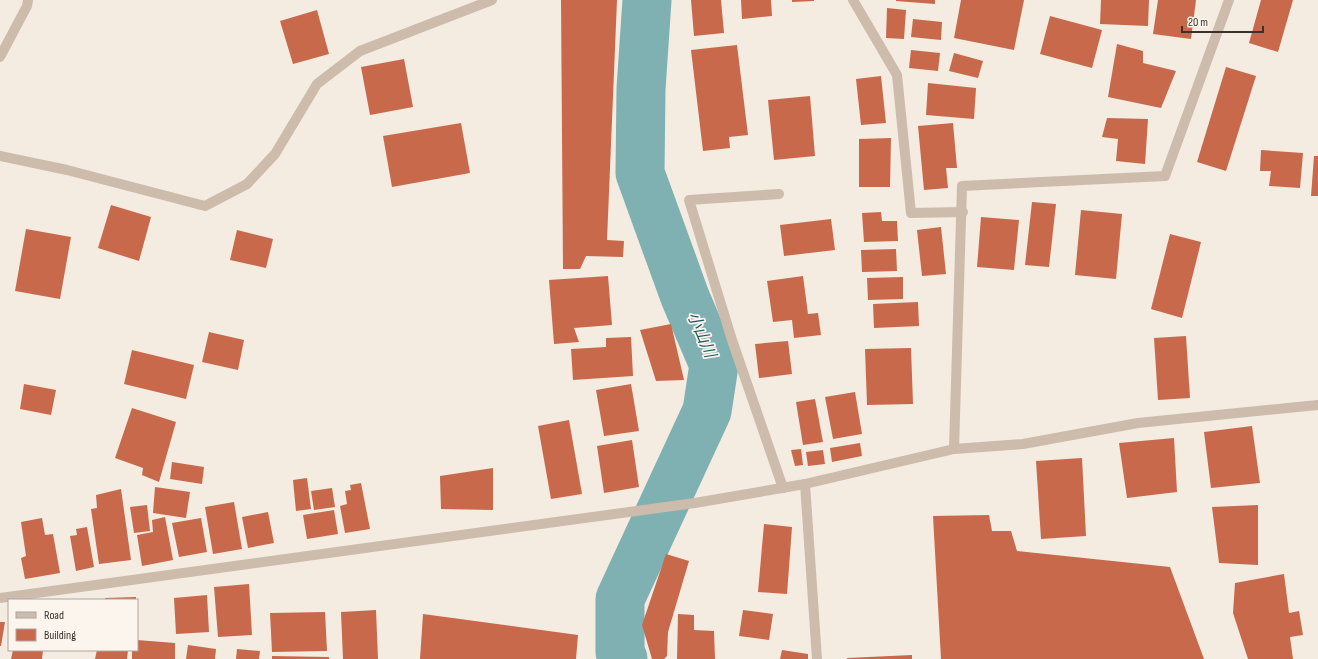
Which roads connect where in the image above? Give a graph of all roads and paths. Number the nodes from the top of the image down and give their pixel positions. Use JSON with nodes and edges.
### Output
{"nodes":[{"id":1,"x":28,"y":0,"type":"edge"},
{"id":2,"x":492,"y":0,"type":"edge"},
{"id":3,"x":853,"y":0,"type":"edge"},
{"id":4,"x":1228,"y":0,"type":"edge"},
{"id":5,"x":0,"y":57,"type":"edge"},
{"id":6,"x":0,"y":156,"type":"edge"},
{"id":7,"x":779,"y":194,"type":"dead end"},
{"id":8,"x":963,"y":212,"type":"junction"},
{"id":9,"x":1318,"y":405,"type":"edge"},
{"id":10,"x":954,"y":449,"type":"junction"},
{"id":11,"x":805,"y":484,"type":"junction"},
{"id":12,"x":783,"y":488,"type":"junction"},
{"id":13,"x":0,"y":598,"type":"edge"},
{"id":14,"x":817,"y":659,"type":"edge"}],
"edges":[{"from":1,"to":5,"type":"street"},
{"from":2,"to":6,"type":"street"},
{"from":3,"to":8,"type":"street"},
{"from":4,"to":8,"type":"street"},
{"from":7,"to":12,"type":"street"},
{"from":8,"to":10,"type":"street"},
{"from":9,"to":10,"type":"street"},
{"from":10,"to":11,"type":"street"},
{"from":11,"to":12,"type":"street"},
{"from":11,"to":14,"type":"street"},
{"from":12,"to":13,"type":"street"}]}
